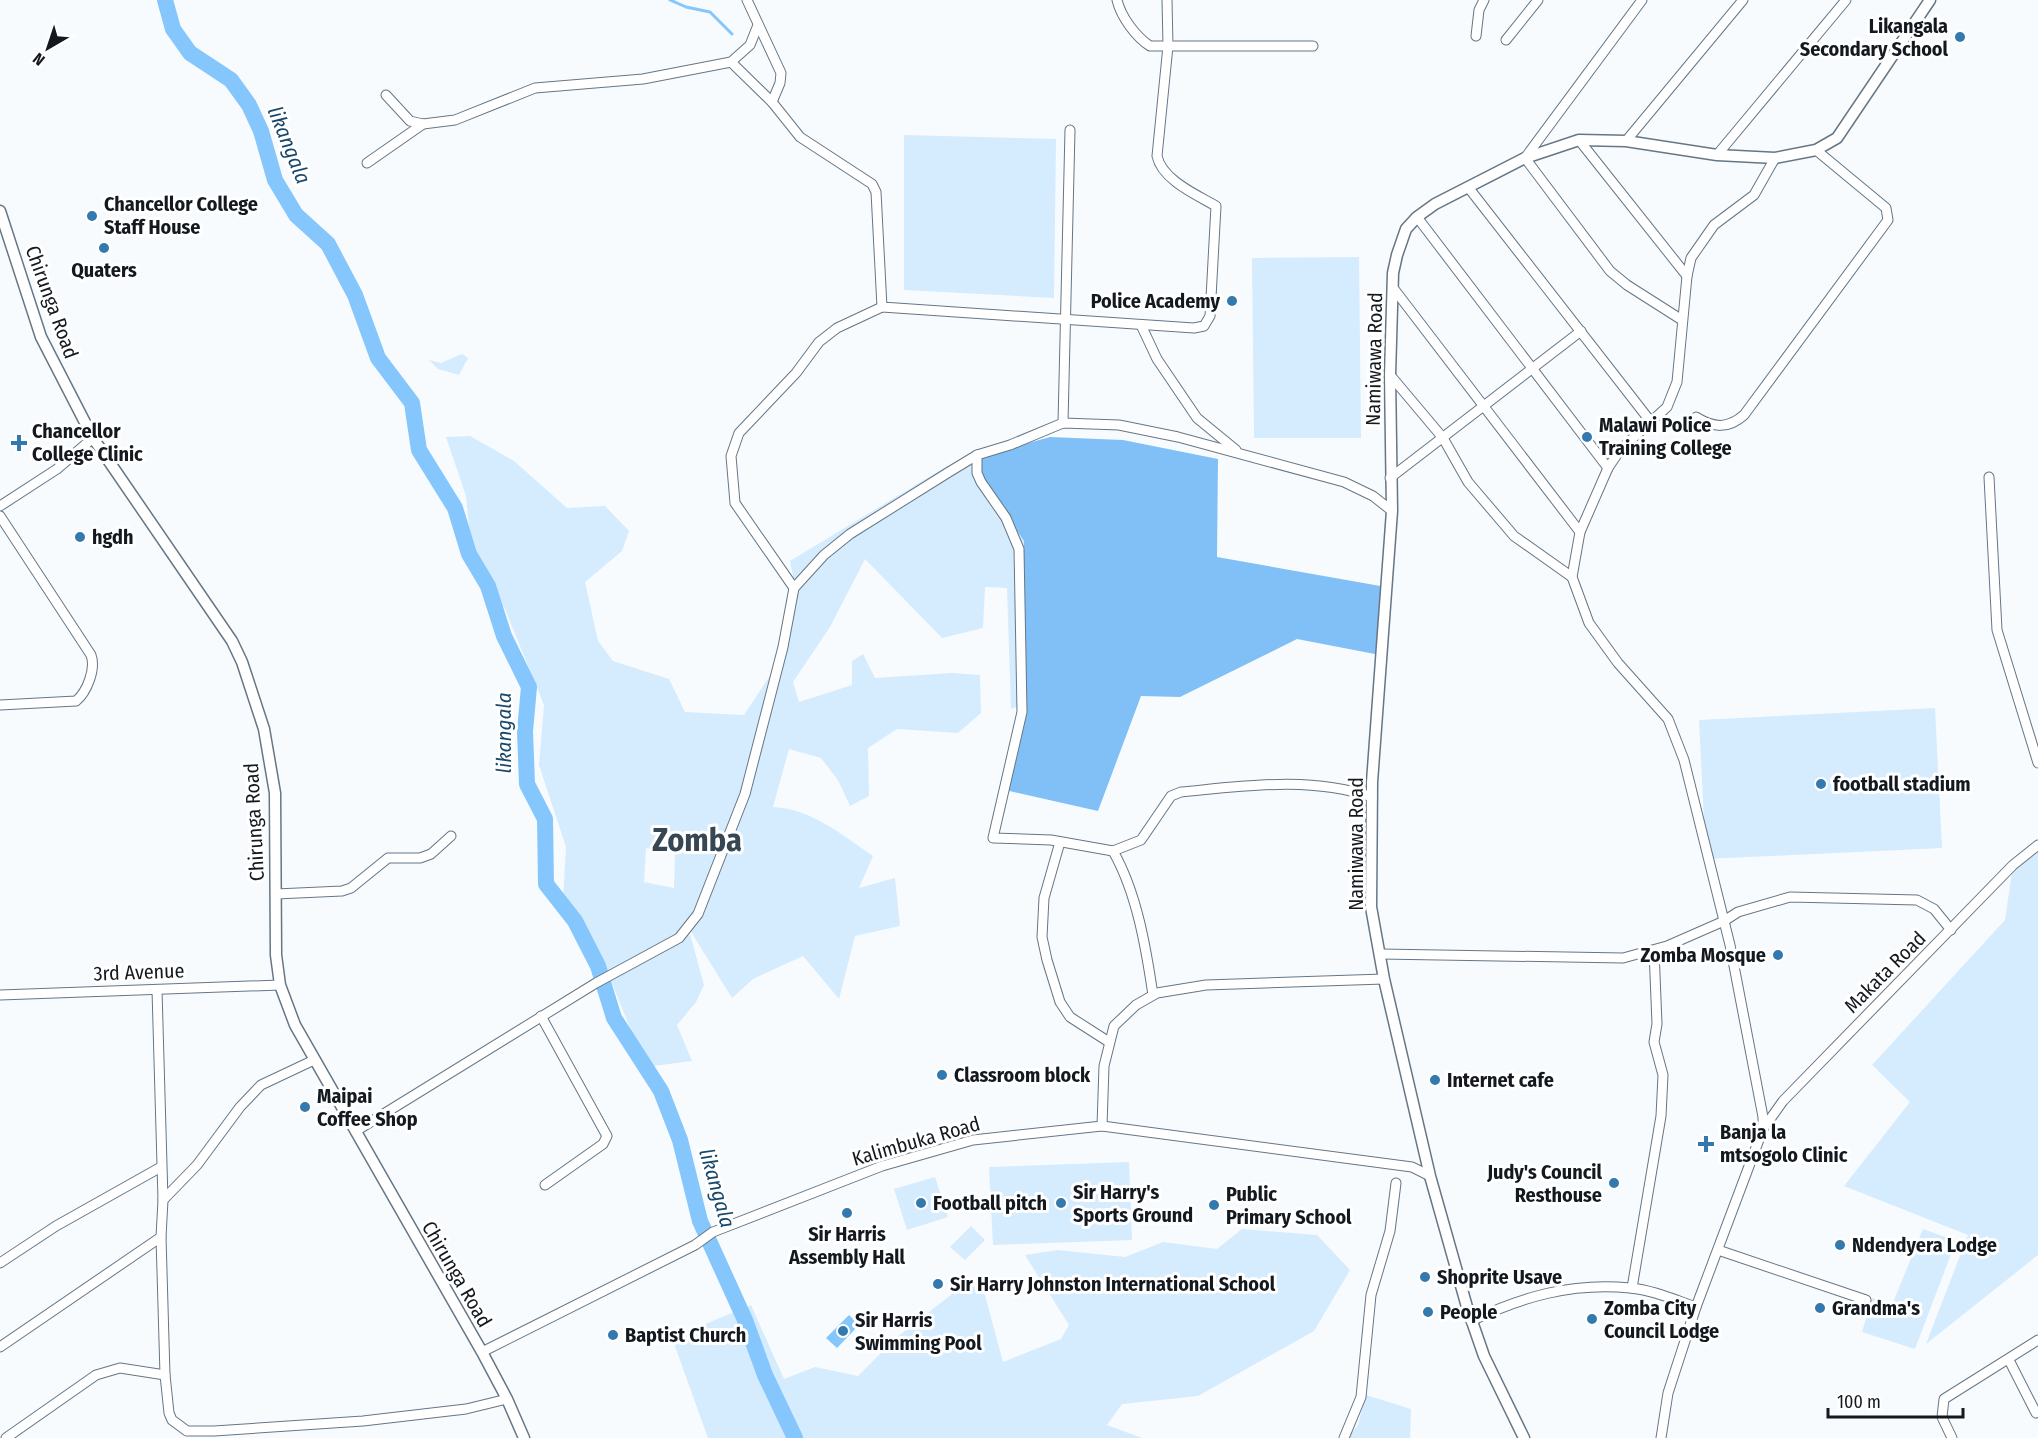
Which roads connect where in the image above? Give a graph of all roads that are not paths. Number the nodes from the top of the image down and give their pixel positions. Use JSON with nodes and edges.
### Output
{"nodes":[{"id":1,"x":747,"y":0,"type":"edge"},
{"id":2,"x":1117,"y":0,"type":"edge"},
{"id":3,"x":1167,"y":0,"type":"edge"},
{"id":4,"x":1484,"y":0,"type":"edge"},
{"id":5,"x":1538,"y":0,"type":"edge"},
{"id":6,"x":1642,"y":0,"type":"edge"},
{"id":7,"x":1743,"y":0,"type":"edge"},
{"id":8,"x":1846,"y":0,"type":"edge"},
{"id":9,"x":1930,"y":0,"type":"edge"},
{"id":10,"x":758,"y":25,"type":"junction"},
{"id":11,"x":1476,"y":36,"type":"dead end"},
{"id":12,"x":1506,"y":40,"type":"dead end"},
{"id":13,"x":1168,"y":46,"type":"junction"},
{"id":14,"x":1313,"y":46,"type":"dead end"},
{"id":15,"x":731,"y":62,"type":"junction"},
{"id":16,"x":386,"y":95,"type":"dead end"},
{"id":17,"x":772,"y":102,"type":"junction"},
{"id":18,"x":423,"y":124,"type":"junction"},
{"id":19,"x":1070,"y":130,"type":"dead end"},
{"id":20,"x":1579,"y":140,"type":"junction"},
{"id":21,"x":1626,"y":141,"type":"junction"},
{"id":22,"x":1816,"y":150,"type":"junction"},
{"id":23,"x":1717,"y":155,"type":"junction"},
{"id":24,"x":1775,"y":158,"type":"junction"},
{"id":25,"x":1525,"y":159,"type":"junction"},
{"id":26,"x":367,"y":163,"type":"dead end"},
{"id":27,"x":1468,"y":187,"type":"junction"},
{"id":28,"x":0,"y":211,"type":"edge"},
{"id":29,"x":1417,"y":217,"type":"junction"},
{"id":30,"x":1686,"y":276,"type":"junction"},
{"id":31,"x":1394,"y":290,"type":"junction"},
{"id":32,"x":882,"y":307,"type":"junction"},
{"id":33,"x":1065,"y":320,"type":"junction"},
{"id":34,"x":1682,"y":320,"type":"junction"},
{"id":35,"x":1141,"y":325,"type":"junction"},
{"id":36,"x":1581,"y":331,"type":"junction"},
{"id":37,"x":1532,"y":369,"type":"junction"},
{"id":38,"x":1390,"y":375,"type":"junction"},
{"id":39,"x":1484,"y":406,"type":"junction"},
{"id":40,"x":1696,"y":417,"type":"dead end"},
{"id":41,"x":1651,"y":422,"type":"junction"},
{"id":42,"x":1063,"y":423,"type":"junction"},
{"id":43,"x":93,"y":438,"type":"junction"},
{"id":44,"x":1443,"y":438,"type":"junction"},
{"id":45,"x":977,"y":455,"type":"junction"},
{"id":46,"x":1243,"y":455,"type":"junction"},
{"id":47,"x":1608,"y":468,"type":"junction"},
{"id":48,"x":1989,"y":477,"type":"dead end"},
{"id":49,"x":1390,"y":478,"type":"junction"},
{"id":50,"x":0,"y":506,"type":"edge"},
{"id":51,"x":1392,"y":511,"type":"junction"},
{"id":52,"x":0,"y":516,"type":"edge"},
{"id":53,"x":1580,"y":532,"type":"junction"},
{"id":54,"x":1572,"y":577,"type":"junction"},
{"id":55,"x":794,"y":588,"type":"junction"},
{"id":56,"x":0,"y":705,"type":"edge"},
{"id":57,"x":2038,"y":763,"type":"edge"},
{"id":58,"x":1372,"y":797,"type":"junction"},
{"id":59,"x":451,"y":836,"type":"dead end"},
{"id":60,"x":1060,"y":842,"type":"junction"},
{"id":61,"x":2038,"y":845,"type":"edge"},
{"id":62,"x":1113,"y":851,"type":"junction"},
{"id":63,"x":276,"y":894,"type":"junction"},
{"id":64,"x":1724,"y":921,"type":"junction"},
{"id":65,"x":1951,"y":930,"type":"junction"},
{"id":66,"x":1654,"y":950,"type":"junction"},
{"id":67,"x":1381,"y":954,"type":"junction"},
{"id":68,"x":1384,"y":979,"type":"junction"},
{"id":69,"x":280,"y":985,"type":"junction"},
{"id":70,"x":157,"y":990,"type":"junction"},
{"id":71,"x":0,"y":995,"type":"edge"},
{"id":72,"x":1153,"y":995,"type":"junction"},
{"id":73,"x":541,"y":1016,"type":"junction"},
{"id":74,"x":1109,"y":1042,"type":"junction"},
{"id":75,"x":314,"y":1060,"type":"junction"},
{"id":76,"x":1102,"y":1126,"type":"junction"},
{"id":77,"x":1763,"y":1129,"type":"junction"},
{"id":78,"x":356,"y":1131,"type":"junction"},
{"id":79,"x":161,"y":1167,"type":"junction"},
{"id":80,"x":1430,"y":1176,"type":"junction"},
{"id":81,"x":1396,"y":1183,"type":"dead end"},
{"id":82,"x":545,"y":1185,"type":"dead end"},
{"id":83,"x":163,"y":1200,"type":"junction"},
{"id":84,"x":161,"y":1237,"type":"junction"},
{"id":85,"x":1718,"y":1250,"type":"junction"},
{"id":86,"x":2,"y":1258,"type":"edge"},
{"id":87,"x":1632,"y":1288,"type":"junction"},
{"id":88,"x":1866,"y":1300,"type":"dead end"},
{"id":89,"x":1696,"y":1308,"type":"junction"},
{"id":90,"x":1471,"y":1321,"type":"junction"},
{"id":91,"x":2038,"y":1340,"type":"edge"},
{"id":92,"x":0,"y":1347,"type":"edge"},
{"id":93,"x":482,"y":1352,"type":"junction"},
{"id":94,"x":2009,"y":1360,"type":"junction"},
{"id":95,"x":165,"y":1375,"type":"junction"},
{"id":96,"x":507,"y":1400,"type":"junction"},
{"id":97,"x":2036,"y":1413,"type":"dead end"},
{"id":98,"x":6,"y":1438,"type":"edge"},
{"id":99,"x":524,"y":1438,"type":"edge"},
{"id":100,"x":1344,"y":1438,"type":"edge"},
{"id":101,"x":1524,"y":1438,"type":"edge"},
{"id":102,"x":1661,"y":1438,"type":"edge"},
{"id":103,"x":1952,"y":1438,"type":"edge"}],
"edges":[{"from":1,"to":10,"type":"street"},
{"from":2,"to":13,"type":"street"},
{"from":3,"to":13,"type":"street"},
{"from":4,"to":11,"type":"street"},
{"from":5,"to":12,"type":"street"},
{"from":6,"to":25,"type":"street"},
{"from":7,"to":21,"type":"street"},
{"from":8,"to":23,"type":"street"},
{"from":9,"to":22,"type":"street"},
{"from":10,"to":15,"type":"street"},
{"from":10,"to":17,"type":"street"},
{"from":13,"to":14,"type":"street"},
{"from":13,"to":35,"type":"street"},
{"from":15,"to":17,"type":"street"},
{"from":15,"to":18,"type":"street"},
{"from":16,"to":18,"type":"street"},
{"from":17,"to":32,"type":"street"},
{"from":18,"to":26,"type":"street"},
{"from":19,"to":33,"type":"street"},
{"from":20,"to":21,"type":"street"},
{"from":20,"to":25,"type":"street"},
{"from":20,"to":30,"type":"street"},
{"from":21,"to":23,"type":"street"},
{"from":22,"to":24,"type":"street"},
{"from":22,"to":40,"type":"street"},
{"from":23,"to":24,"type":"street"},
{"from":24,"to":30,"type":"street"},
{"from":25,"to":27,"type":"street"},
{"from":25,"to":34,"type":"street"},
{"from":27,"to":29,"type":"street"},
{"from":27,"to":36,"type":"street"},
{"from":28,"to":43,"type":"street","name":"Chirunga Road"},
{"from":29,"to":31,"type":"street","name":"Namiwawa Road"},
{"from":29,"to":37,"type":"street"},
{"from":30,"to":34,"type":"street"},
{"from":31,"to":38,"type":"street","name":"Namiwawa Road"},
{"from":31,"to":39,"type":"street"},
{"from":32,"to":33,"type":"street"},
{"from":32,"to":55,"type":"street"},
{"from":33,"to":35,"type":"street"},
{"from":33,"to":42,"type":"street"},
{"from":34,"to":41,"type":"street"},
{"from":35,"to":46,"type":"street"},
{"from":36,"to":37,"type":"street"},
{"from":36,"to":41,"type":"street"},
{"from":37,"to":39,"type":"street"},
{"from":37,"to":47,"type":"street"},
{"from":38,"to":44,"type":"street"},
{"from":38,"to":49,"type":"street","name":"Namiwawa Road"},
{"from":39,"to":44,"type":"street"},
{"from":39,"to":53,"type":"street"},
{"from":41,"to":47,"type":"street"},
{"from":42,"to":45,"type":"street"},
{"from":42,"to":46,"type":"street"},
{"from":43,"to":50,"type":"street"},
{"from":43,"to":63,"type":"street","name":"Chirunga Road"},
{"from":44,"to":49,"type":"street"},
{"from":44,"to":54,"type":"street"},
{"from":45,"to":55,"type":"street"},
{"from":45,"to":60,"type":"street"},
{"from":46,"to":51,"type":"street"},
{"from":47,"to":53,"type":"street"},
{"from":48,"to":57,"type":"street"},
{"from":49,"to":51,"type":"street","name":"Namiwawa Road"},
{"from":51,"to":58,"type":"street","name":"Namiwawa Road"},
{"from":52,"to":56,"type":"street"},
{"from":53,"to":54,"type":"street"},
{"from":54,"to":64,"type":"street"},
{"from":55,"to":73,"type":"street"},
{"from":58,"to":62,"type":"street"},
{"from":58,"to":67,"type":"street","name":"Namiwawa Road"},
{"from":59,"to":63,"type":"street"},
{"from":60,"to":62,"type":"street"},
{"from":60,"to":74,"type":"street"},
{"from":61,"to":65,"type":"street","name":"Makata Road"},
{"from":62,"to":72,"type":"street"},
{"from":63,"to":69,"type":"street","name":"Chirunga Road"},
{"from":64,"to":65,"type":"street"},
{"from":64,"to":66,"type":"street"},
{"from":64,"to":77,"type":"street"},
{"from":65,"to":77,"type":"street","name":"Makata Road"},
{"from":66,"to":67,"type":"street"},
{"from":66,"to":87,"type":"street"},
{"from":67,"to":68,"type":"street","name":"Namiwawa Road"},
{"from":68,"to":72,"type":"street"},
{"from":68,"to":80,"type":"street","name":"Namiwawa Road"},
{"from":69,"to":70,"type":"street","name":"3rd Avenue"},
{"from":69,"to":75,"type":"street","name":"Chirunga Road"},
{"from":70,"to":71,"type":"street","name":"3rd Avenue"},
{"from":70,"to":79,"type":"street"},
{"from":72,"to":74,"type":"street"},
{"from":73,"to":78,"type":"street"},
{"from":73,"to":82,"type":"street"},
{"from":74,"to":76,"type":"street"},
{"from":75,"to":78,"type":"street","name":"Chirunga Road"},
{"from":75,"to":83,"type":"street"},
{"from":76,"to":80,"type":"street","name":"Kalimbuka Road"},
{"from":76,"to":93,"type":"street","name":"Kalimbuka Road"},
{"from":77,"to":85,"type":"street","name":"Makata Road"},
{"from":78,"to":93,"type":"street","name":"Chirunga Road"},
{"from":79,"to":83,"type":"street"},
{"from":79,"to":86,"type":"street"},
{"from":80,"to":90,"type":"street","name":"Namiwawa Road"},
{"from":81,"to":100,"type":"street"},
{"from":83,"to":84,"type":"street"},
{"from":84,"to":92,"type":"street"},
{"from":84,"to":95,"type":"street"},
{"from":85,"to":88,"type":"street"},
{"from":85,"to":89,"type":"street","name":"Makata Road"},
{"from":87,"to":89,"type":"street"},
{"from":87,"to":90,"type":"street"},
{"from":89,"to":102,"type":"street","name":"Makata Road"},
{"from":90,"to":101,"type":"street","name":"Namiwawa Road"},
{"from":91,"to":94,"type":"street"},
{"from":93,"to":96,"type":"street","name":"Chirunga Road"},
{"from":94,"to":97,"type":"street"},
{"from":94,"to":103,"type":"street"},
{"from":95,"to":96,"type":"street"},
{"from":95,"to":98,"type":"street"},
{"from":96,"to":99,"type":"street","name":"Chirunga Road"}]}
